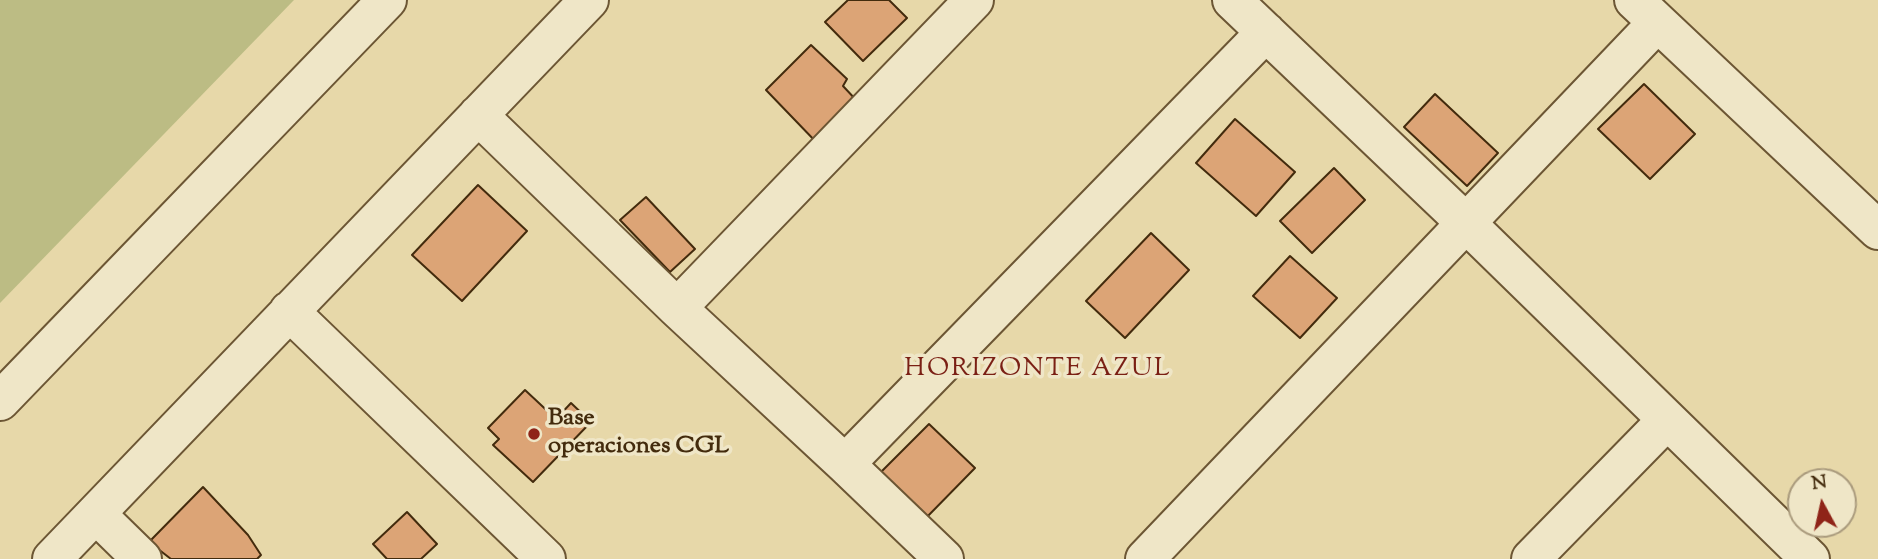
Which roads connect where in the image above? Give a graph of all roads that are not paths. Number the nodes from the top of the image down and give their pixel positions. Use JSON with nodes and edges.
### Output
{"nodes":[{"id":1,"x":387,"y":0,"type":"edge"},
{"id":2,"x":589,"y":0,"type":"edge"},
{"id":3,"x":974,"y":0,"type":"edge"},
{"id":4,"x":1232,"y":0,"type":"edge"},
{"id":5,"x":1646,"y":11,"type":"edge"},
{"id":6,"x":1266,"y":32,"type":"junction"},
{"id":7,"x":478,"y":115,"type":"junction"},
{"id":8,"x":1467,"y":224,"type":"junction"},
{"id":9,"x":1878,"y":230,"type":"edge"},
{"id":10,"x":677,"y":308,"type":"junction"},
{"id":11,"x":289,"y":311,"type":"junction"},
{"id":12,"x":0,"y":401,"type":"edge"},
{"id":13,"x":1667,"y":420,"type":"junction"},
{"id":14,"x":845,"y":464,"type":"junction"},
{"id":15,"x":96,"y":514,"type":"junction"},
{"id":16,"x":52,"y":559,"type":"edge"},
{"id":17,"x":142,"y":559,"type":"edge"},
{"id":18,"x":546,"y":559,"type":"edge"},
{"id":19,"x":944,"y":559,"type":"edge"},
{"id":20,"x":1144,"y":559,"type":"edge"},
{"id":21,"x":1531,"y":559,"type":"edge"},
{"id":22,"x":1810,"y":559,"type":"edge"}],
"edges":[{"from":1,"to":12,"type":"street"},
{"from":2,"to":7,"type":"street"},
{"from":3,"to":10,"type":"street"},
{"from":4,"to":6,"type":"street"},
{"from":5,"to":8,"type":"street"},
{"from":5,"to":9,"type":"street"},
{"from":6,"to":8,"type":"street"},
{"from":6,"to":14,"type":"street"},
{"from":7,"to":10,"type":"street"},
{"from":7,"to":11,"type":"street"},
{"from":8,"to":13,"type":"street"},
{"from":8,"to":20,"type":"street"},
{"from":10,"to":14,"type":"street"},
{"from":11,"to":15,"type":"street"},
{"from":11,"to":18,"type":"street"},
{"from":13,"to":21,"type":"street"},
{"from":13,"to":22,"type":"street"},
{"from":14,"to":19,"type":"street"},
{"from":15,"to":16,"type":"street"},
{"from":15,"to":17,"type":"street"}]}
